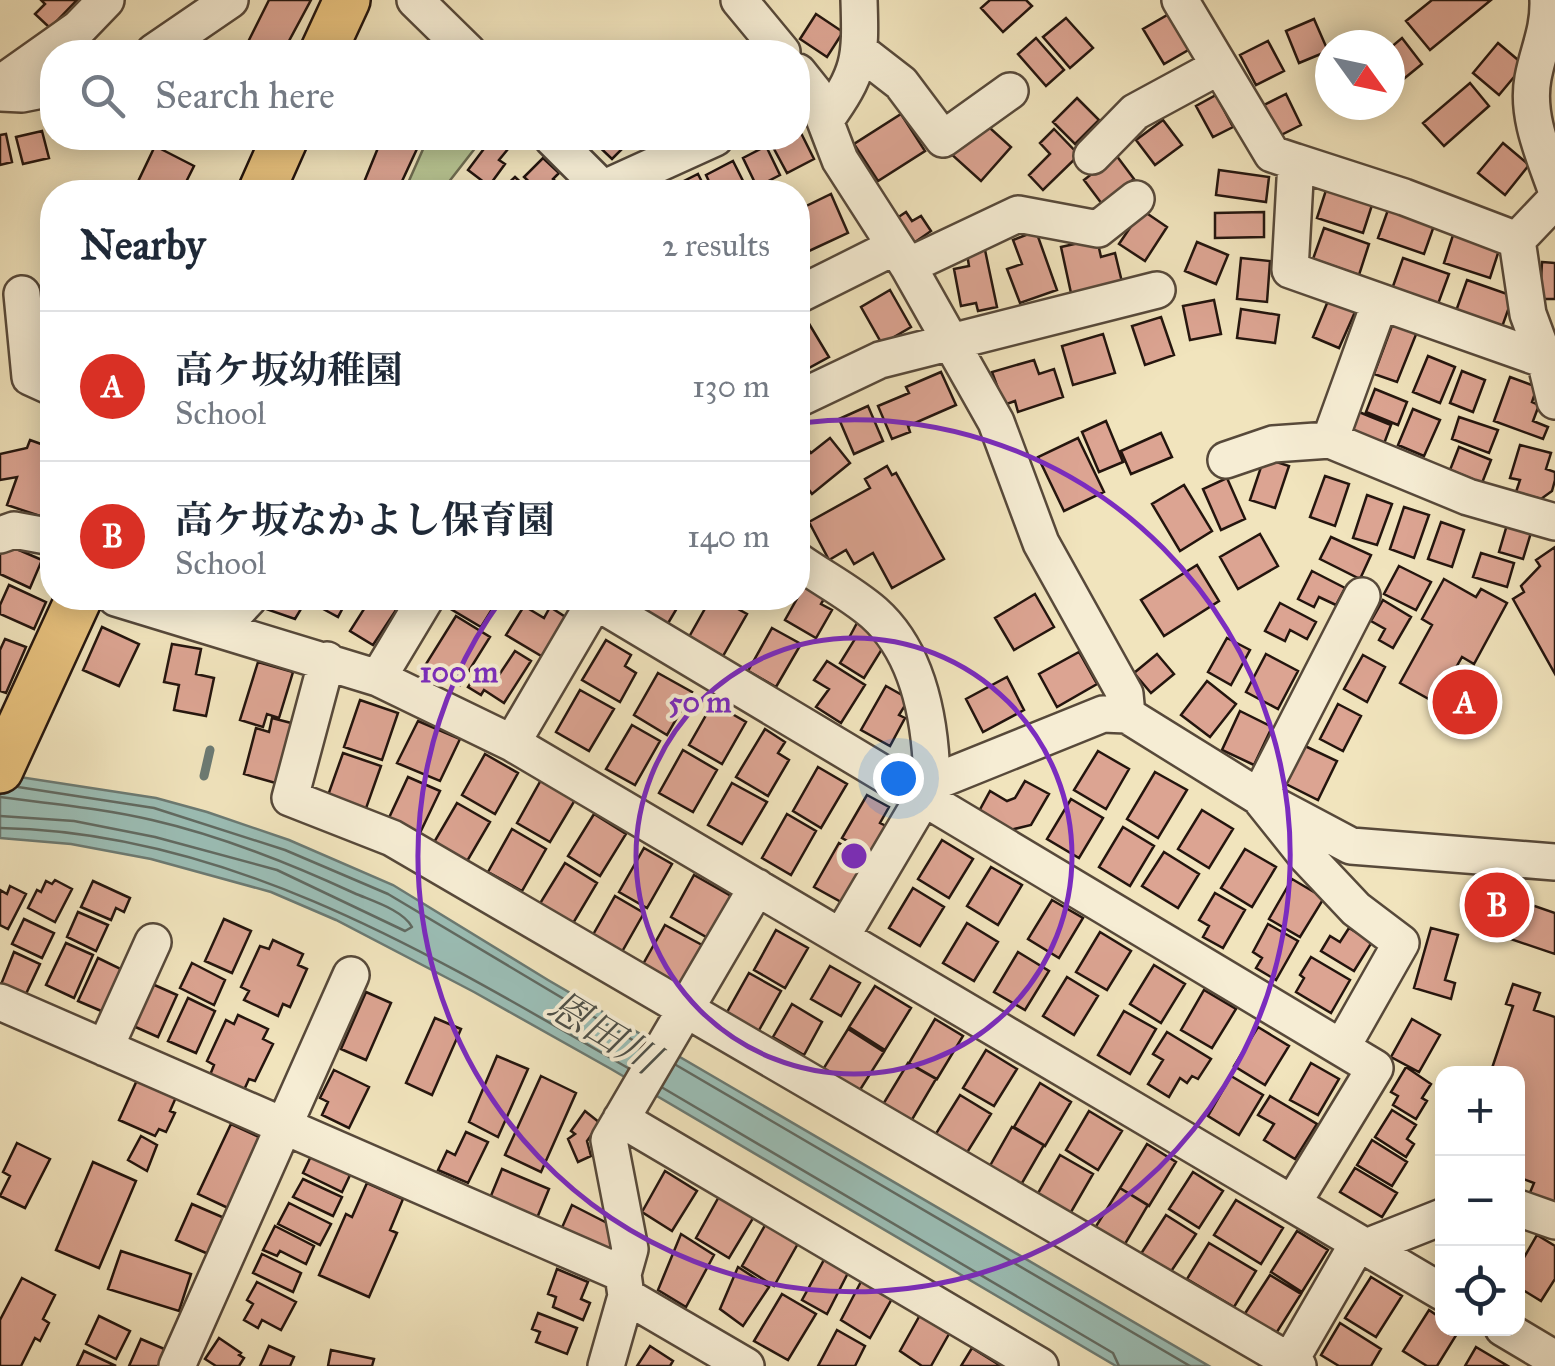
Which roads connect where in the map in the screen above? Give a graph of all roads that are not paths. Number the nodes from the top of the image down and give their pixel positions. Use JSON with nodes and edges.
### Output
{"nodes":[{"id":1,"x":106,"y":0,"type":"edge"},
{"id":2,"x":230,"y":0,"type":"edge"},
{"id":3,"x":347,"y":0,"type":"edge"},
{"id":4,"x":416,"y":0,"type":"edge"},
{"id":5,"x":739,"y":0,"type":"edge"},
{"id":6,"x":858,"y":0,"type":"edge"},
{"id":7,"x":1180,"y":0,"type":"edge"},
{"id":8,"x":1548,"y":0,"type":"edge"},
{"id":9,"x":62,"y":40,"type":"edge"},
{"id":10,"x":172,"y":40,"type":"edge"},
{"id":11,"x":329,"y":40,"type":"edge"},
{"id":12,"x":456,"y":40,"type":"edge"},
{"id":13,"x":772,"y":40,"type":"edge"},
{"id":14,"x":861,"y":52,"type":"junction"},
{"id":15,"x":40,"y":56,"type":"edge"},
{"id":16,"x":1218,"y":67,"type":"junction"},
{"id":17,"x":0,"y":84,"type":"edge"},
{"id":18,"x":40,"y":90,"type":"edge"},
{"id":19,"x":1010,"y":90,"type":"dead end"},
{"id":20,"x":0,"y":93,"type":"edge"},
{"id":21,"x":810,"y":96,"type":"edge"},
{"id":22,"x":810,"y":98,"type":"edge"},
{"id":23,"x":280,"y":150,"type":"edge"},
{"id":24,"x":563,"y":150,"type":"edge"},
{"id":25,"x":689,"y":150,"type":"edge"},
{"id":26,"x":1092,"y":156,"type":"dead end"},
{"id":27,"x":1296,"y":162,"type":"junction"},
{"id":28,"x":266,"y":180,"type":"edge"},
{"id":29,"x":589,"y":180,"type":"edge"},
{"id":30,"x":623,"y":180,"type":"edge"},
{"id":31,"x":1555,"y":187,"type":"edge"},
{"id":32,"x":1136,"y":198,"type":"dead end"},
{"id":33,"x":1555,"y":200,"type":"edge"},
{"id":34,"x":1517,"y":240,"type":"junction"},
{"id":35,"x":901,"y":257,"type":"junction"},
{"id":36,"x":1158,"y":290,"type":"dead end"},
{"id":37,"x":810,"y":291,"type":"edge"},
{"id":38,"x":22,"y":294,"type":"dead end"},
{"id":39,"x":1380,"y":302,"type":"junction"},
{"id":40,"x":1542,"y":314,"type":"edge"},
{"id":41,"x":951,"y":342,"type":"junction"},
{"id":42,"x":1545,"y":360,"type":"junction"},
{"id":43,"x":40,"y":382,"type":"edge"},
{"id":44,"x":810,"y":393,"type":"edge"},
{"id":45,"x":1555,"y":401,"type":"edge"},
{"id":46,"x":1330,"y":440,"type":"junction"},
{"id":47,"x":1226,"y":460,"type":"dead end"},
{"id":48,"x":1555,"y":522,"type":"edge"},
{"id":49,"x":0,"y":535,"type":"edge"},
{"id":50,"x":40,"y":535,"type":"edge"},
{"id":51,"x":810,"y":569,"type":"edge"},
{"id":52,"x":1362,"y":596,"type":"dead end"},
{"id":53,"x":74,"y":610,"type":"edge"},
{"id":54,"x":158,"y":610,"type":"edge"},
{"id":55,"x":238,"y":610,"type":"edge"},
{"id":56,"x":419,"y":610,"type":"edge"},
{"id":57,"x":587,"y":610,"type":"edge"},
{"id":58,"x":615,"y":610,"type":"edge"},
{"id":59,"x":222,"y":628,"type":"junction"},
{"id":60,"x":327,"y":660,"type":"junction"},
{"id":61,"x":378,"y":678,"type":"junction"},
{"id":62,"x":1127,"y":715,"type":"junction"},
{"id":63,"x":512,"y":743,"type":"junction"},
{"id":64,"x":2,"y":766,"type":"edge"},
{"id":65,"x":928,"y":791,"type":"junction"},
{"id":66,"x":1259,"y":797,"type":"junction"},
{"id":67,"x":1555,"y":862,"type":"edge"},
{"id":68,"x":757,"y":887,"type":"junction"},
{"id":69,"x":841,"y":936,"type":"junction"},
{"id":70,"x":154,"y":942,"type":"dead end"},
{"id":71,"x":351,"y":975,"type":"dead end"},
{"id":72,"x":0,"y":1002,"type":"edge"},
{"id":73,"x":676,"y":1024,"type":"junction"},
{"id":74,"x":1342,"y":1047,"type":"junction"},
{"id":75,"x":105,"y":1048,"type":"junction"},
{"id":76,"x":621,"y":1119,"type":"junction"},
{"id":77,"x":286,"y":1124,"type":"junction"},
{"id":78,"x":1293,"y":1203,"type":"junction"},
{"id":79,"x":1525,"y":1210,"type":"edge"},
{"id":80,"x":1435,"y":1219,"type":"edge"},
{"id":81,"x":1555,"y":1221,"type":"edge"},
{"id":82,"x":1362,"y":1245,"type":"junction"},
{"id":83,"x":625,"y":1285,"type":"junction"},
{"id":84,"x":1435,"y":1288,"type":"edge"},
{"id":85,"x":1516,"y":1336,"type":"edge"},
{"id":86,"x":1555,"y":1359,"type":"edge"},
{"id":87,"x":1031,"y":1364,"type":"edge"},
{"id":88,"x":1294,"y":1364,"type":"edge"},
{"id":89,"x":178,"y":1366,"type":"edge"},
{"id":90,"x":606,"y":1366,"type":"edge"},
{"id":91,"x":746,"y":1366,"type":"edge"}],
"edges":[{"from":1,"to":9,"type":"street"},
{"from":2,"to":10,"type":"street"},
{"from":3,"to":11,"type":"main road"},
{"from":4,"to":12,"type":"street"},
{"from":5,"to":13,"type":"street"},
{"from":6,"to":14,"type":"street"},
{"from":7,"to":16,"type":"street"},
{"from":8,"to":31,"type":"street"},
{"from":14,"to":19,"type":"street"},
{"from":14,"to":21,"type":"street"},
{"from":15,"to":17,"type":"street"},
{"from":16,"to":26,"type":"street"},
{"from":16,"to":27,"type":"street"},
{"from":18,"to":20,"type":"street"},
{"from":22,"to":35,"type":"street"},
{"from":23,"to":28,"type":"main road"},
{"from":24,"to":29,"type":"street"},
{"from":25,"to":30,"type":"street"},
{"from":27,"to":34,"type":"street"},
{"from":27,"to":39,"type":"street"},
{"from":32,"to":35,"type":"street"},
{"from":33,"to":34,"type":"street"},
{"from":34,"to":40,"type":"street"},
{"from":35,"to":37,"type":"street"},
{"from":35,"to":41,"type":"street"},
{"from":36,"to":41,"type":"street"},
{"from":38,"to":43,"type":"street"},
{"from":39,"to":42,"type":"street"},
{"from":39,"to":46,"type":"street"},
{"from":40,"to":42,"type":"street"},
{"from":41,"to":44,"type":"street"},
{"from":41,"to":62,"type":"street"},
{"from":42,"to":45,"type":"street"},
{"from":46,"to":47,"type":"street"},
{"from":46,"to":48,"type":"street"},
{"from":49,"to":50,"type":"street"},
{"from":51,"to":65,"type":"street"},
{"from":52,"to":66,"type":"street"},
{"from":53,"to":64,"type":"main road"},
{"from":54,"to":59,"type":"street"},
{"from":55,"to":59,"type":"street"},
{"from":56,"to":61,"type":"street"},
{"from":57,"to":63,"type":"street"},
{"from":58,"to":65,"type":"street"},
{"from":59,"to":60,"type":"street"},
{"from":60,"to":61,"type":"street"},
{"from":60,"to":73,"type":"street"},
{"from":61,"to":63,"type":"street"},
{"from":62,"to":65,"type":"street"},
{"from":62,"to":66,"type":"street"},
{"from":63,"to":68,"type":"street"},
{"from":65,"to":69,"type":"street"},
{"from":65,"to":74,"type":"street"},
{"from":66,"to":67,"type":"street"},
{"from":66,"to":74,"type":"street"},
{"from":68,"to":69,"type":"street"},
{"from":68,"to":73,"type":"street"},
{"from":69,"to":78,"type":"street"},
{"from":70,"to":75,"type":"street"},
{"from":71,"to":77,"type":"street"},
{"from":72,"to":75,"type":"street"},
{"from":73,"to":76,"type":"street"},
{"from":73,"to":88,"type":"street"},
{"from":74,"to":78,"type":"street"},
{"from":75,"to":77,"type":"street"},
{"from":76,"to":83,"type":"street"},
{"from":76,"to":87,"type":"street"},
{"from":77,"to":83,"type":"street"},
{"from":77,"to":89,"type":"street"},
{"from":78,"to":82,"type":"street"},
{"from":79,"to":81,"type":"street"},
{"from":80,"to":82,"type":"street"},
{"from":82,"to":84,"type":"street"},
{"from":82,"to":88,"type":"street"},
{"from":83,"to":90,"type":"street"},
{"from":83,"to":91,"type":"street"},
{"from":85,"to":86,"type":"street"}]}
